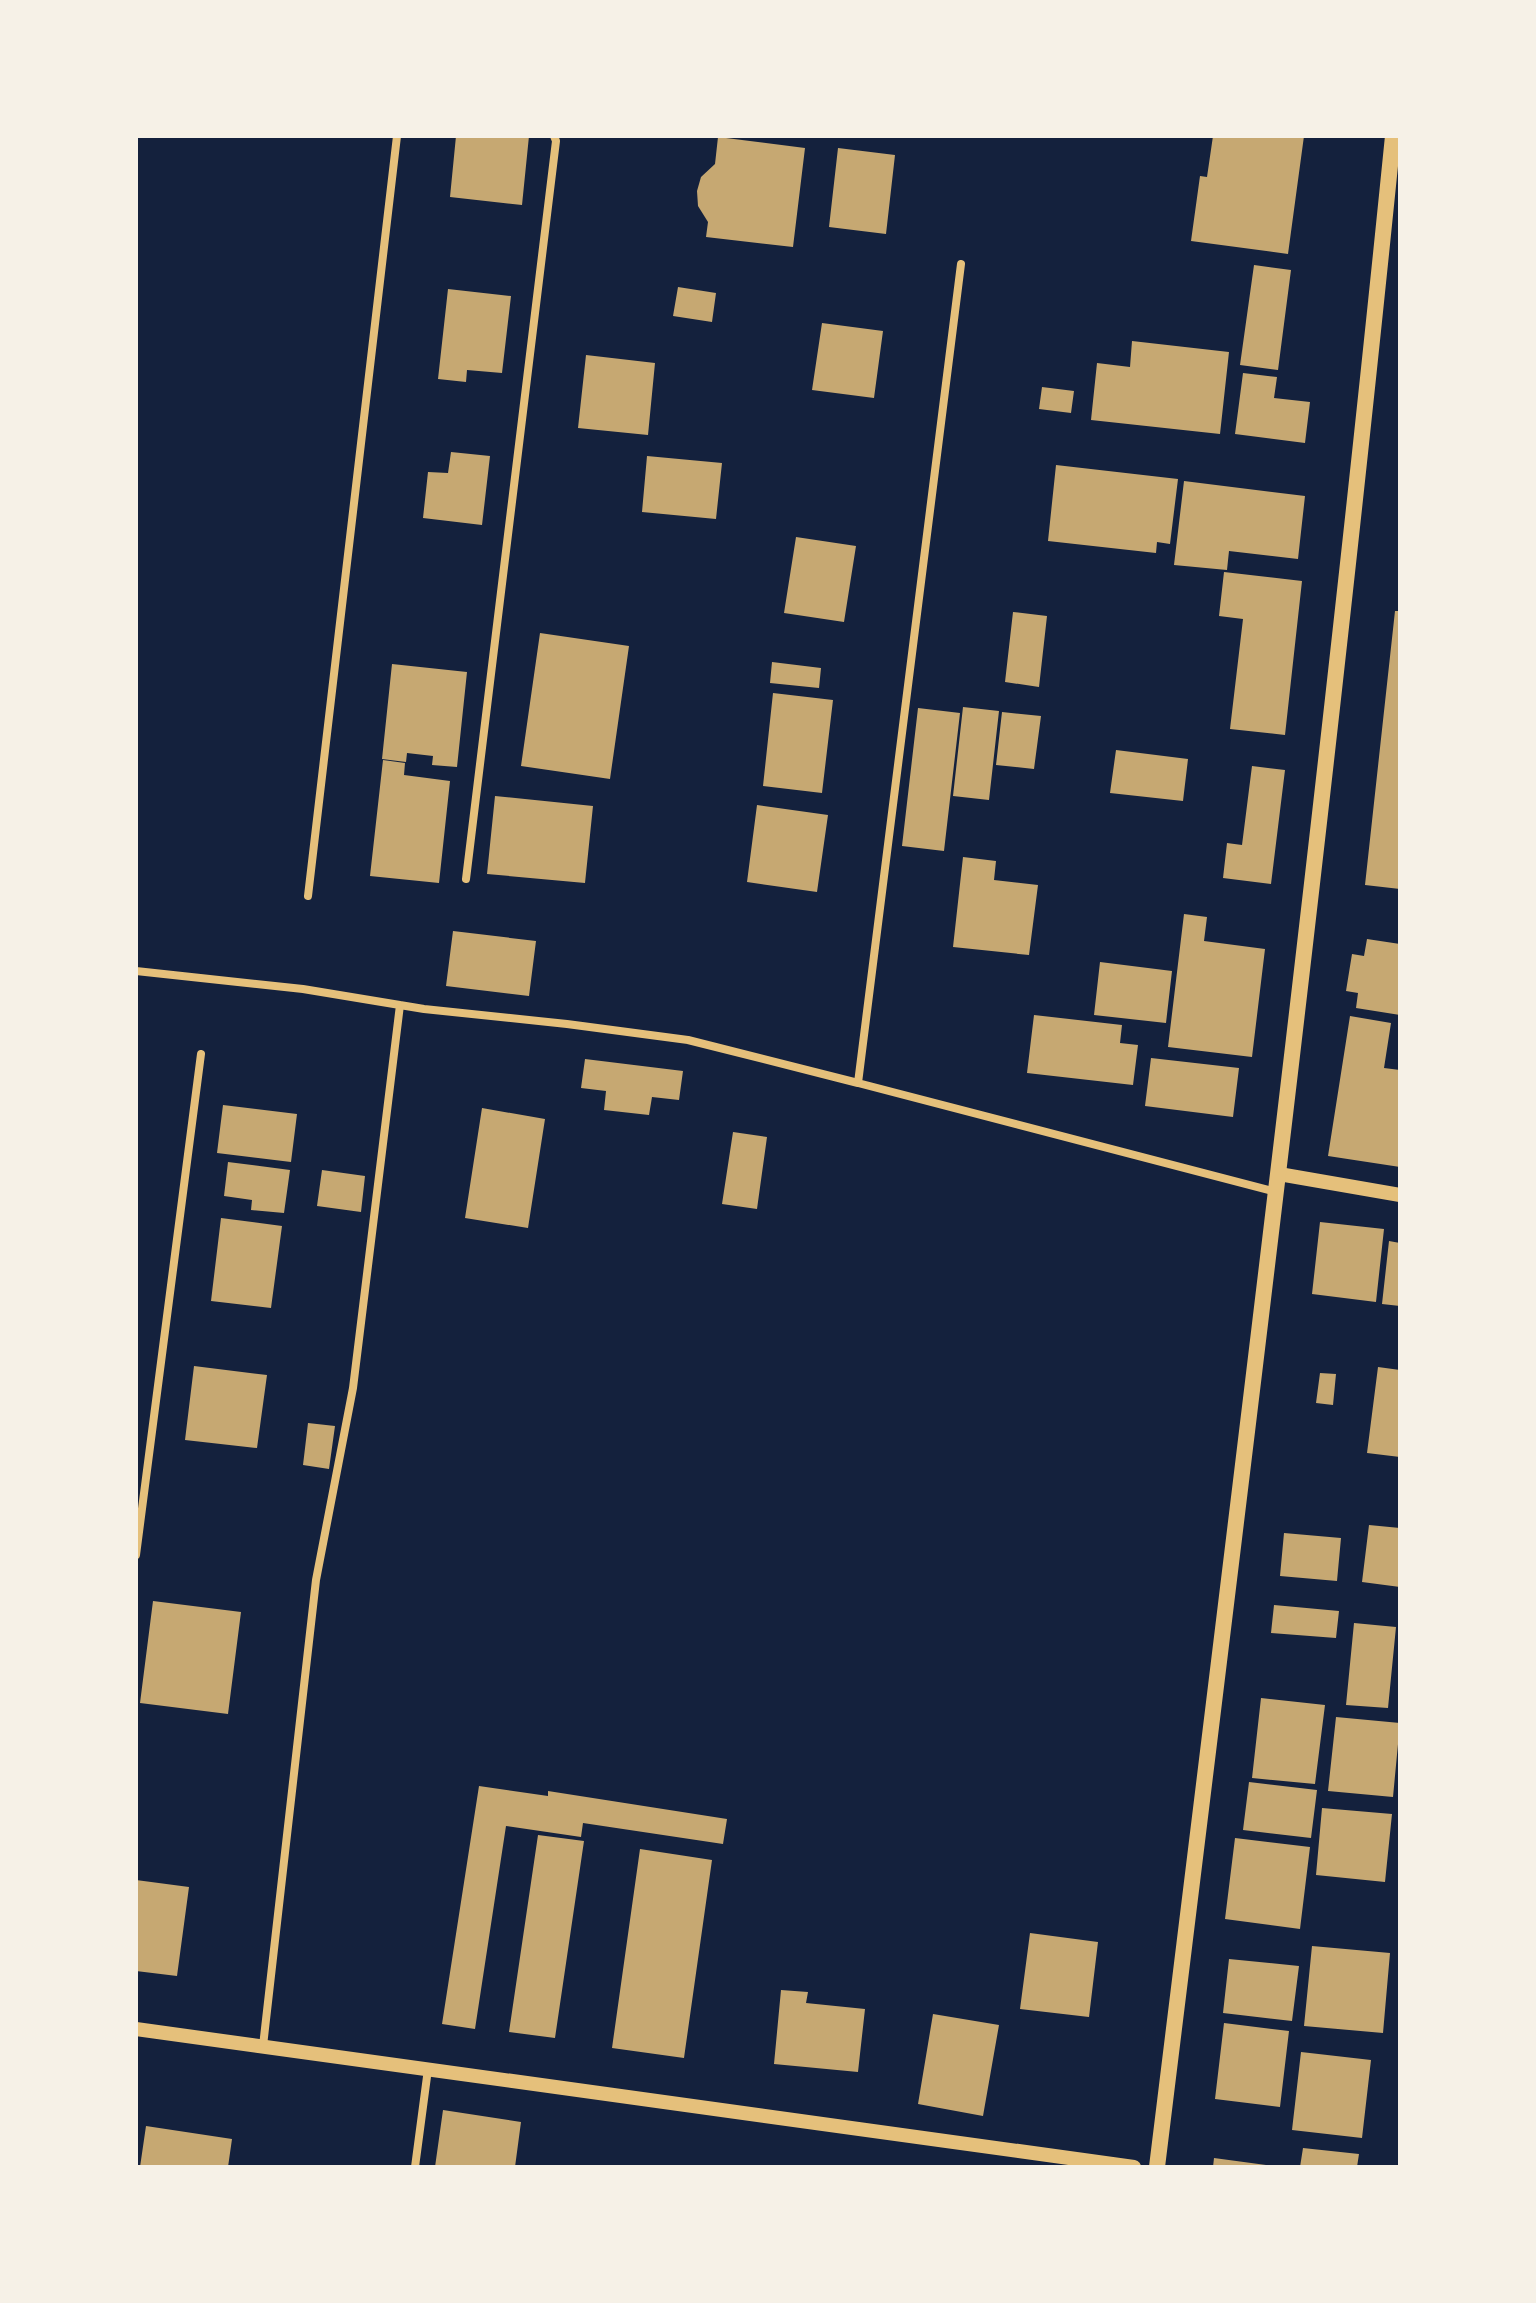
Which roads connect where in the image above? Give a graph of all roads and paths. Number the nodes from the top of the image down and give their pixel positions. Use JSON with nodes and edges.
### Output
{"nodes":[{"id":1,"x":397,"y":136,"type":"edge"},
{"id":2,"x":554,"y":136,"type":"edge"},
{"id":3,"x":1393,"y":136,"type":"edge"},
{"id":4,"x":961,"y":264,"type":"dead end"},
{"id":5,"x":466,"y":879,"type":"dead end"},
{"id":6,"x":308,"y":896,"type":"dead end"},
{"id":7,"x":136,"y":971,"type":"edge"},
{"id":8,"x":400,"y":1005,"type":"junction"},
{"id":9,"x":201,"y":1054,"type":"dead end"},
{"id":10,"x":858,"y":1083,"type":"junction"},
{"id":11,"x":1279,"y":1174,"type":"junction"},
{"id":12,"x":1276,"y":1192,"type":"junction"},
{"id":13,"x":1400,"y":1195,"type":"edge"},
{"id":14,"x":136,"y":1555,"type":"edge"},
{"id":15,"x":136,"y":2029,"type":"edge"},
{"id":16,"x":263,"y":2046,"type":"junction"},
{"id":17,"x":428,"y":2069,"type":"junction"},
{"id":18,"x":415,"y":2167,"type":"edge"},
{"id":19,"x":1134,"y":2167,"type":"edge"},
{"id":20,"x":1157,"y":2167,"type":"edge"}],
"edges":[{"from":1,"to":6,"type":"street"},
{"from":2,"to":5,"type":"street"},
{"from":3,"to":11,"type":"main road"},
{"from":4,"to":10,"type":"street"},
{"from":7,"to":8,"type":"street"},
{"from":8,"to":10,"type":"street"},
{"from":8,"to":16,"type":"street"},
{"from":9,"to":14,"type":"street"},
{"from":10,"to":12,"type":"street"},
{"from":11,"to":12,"type":"main road"},
{"from":11,"to":13,"type":"street"},
{"from":12,"to":20,"type":"main road"},
{"from":15,"to":16,"type":"street"},
{"from":16,"to":17,"type":"street"},
{"from":17,"to":18,"type":"street"},
{"from":17,"to":19,"type":"street"}]}
